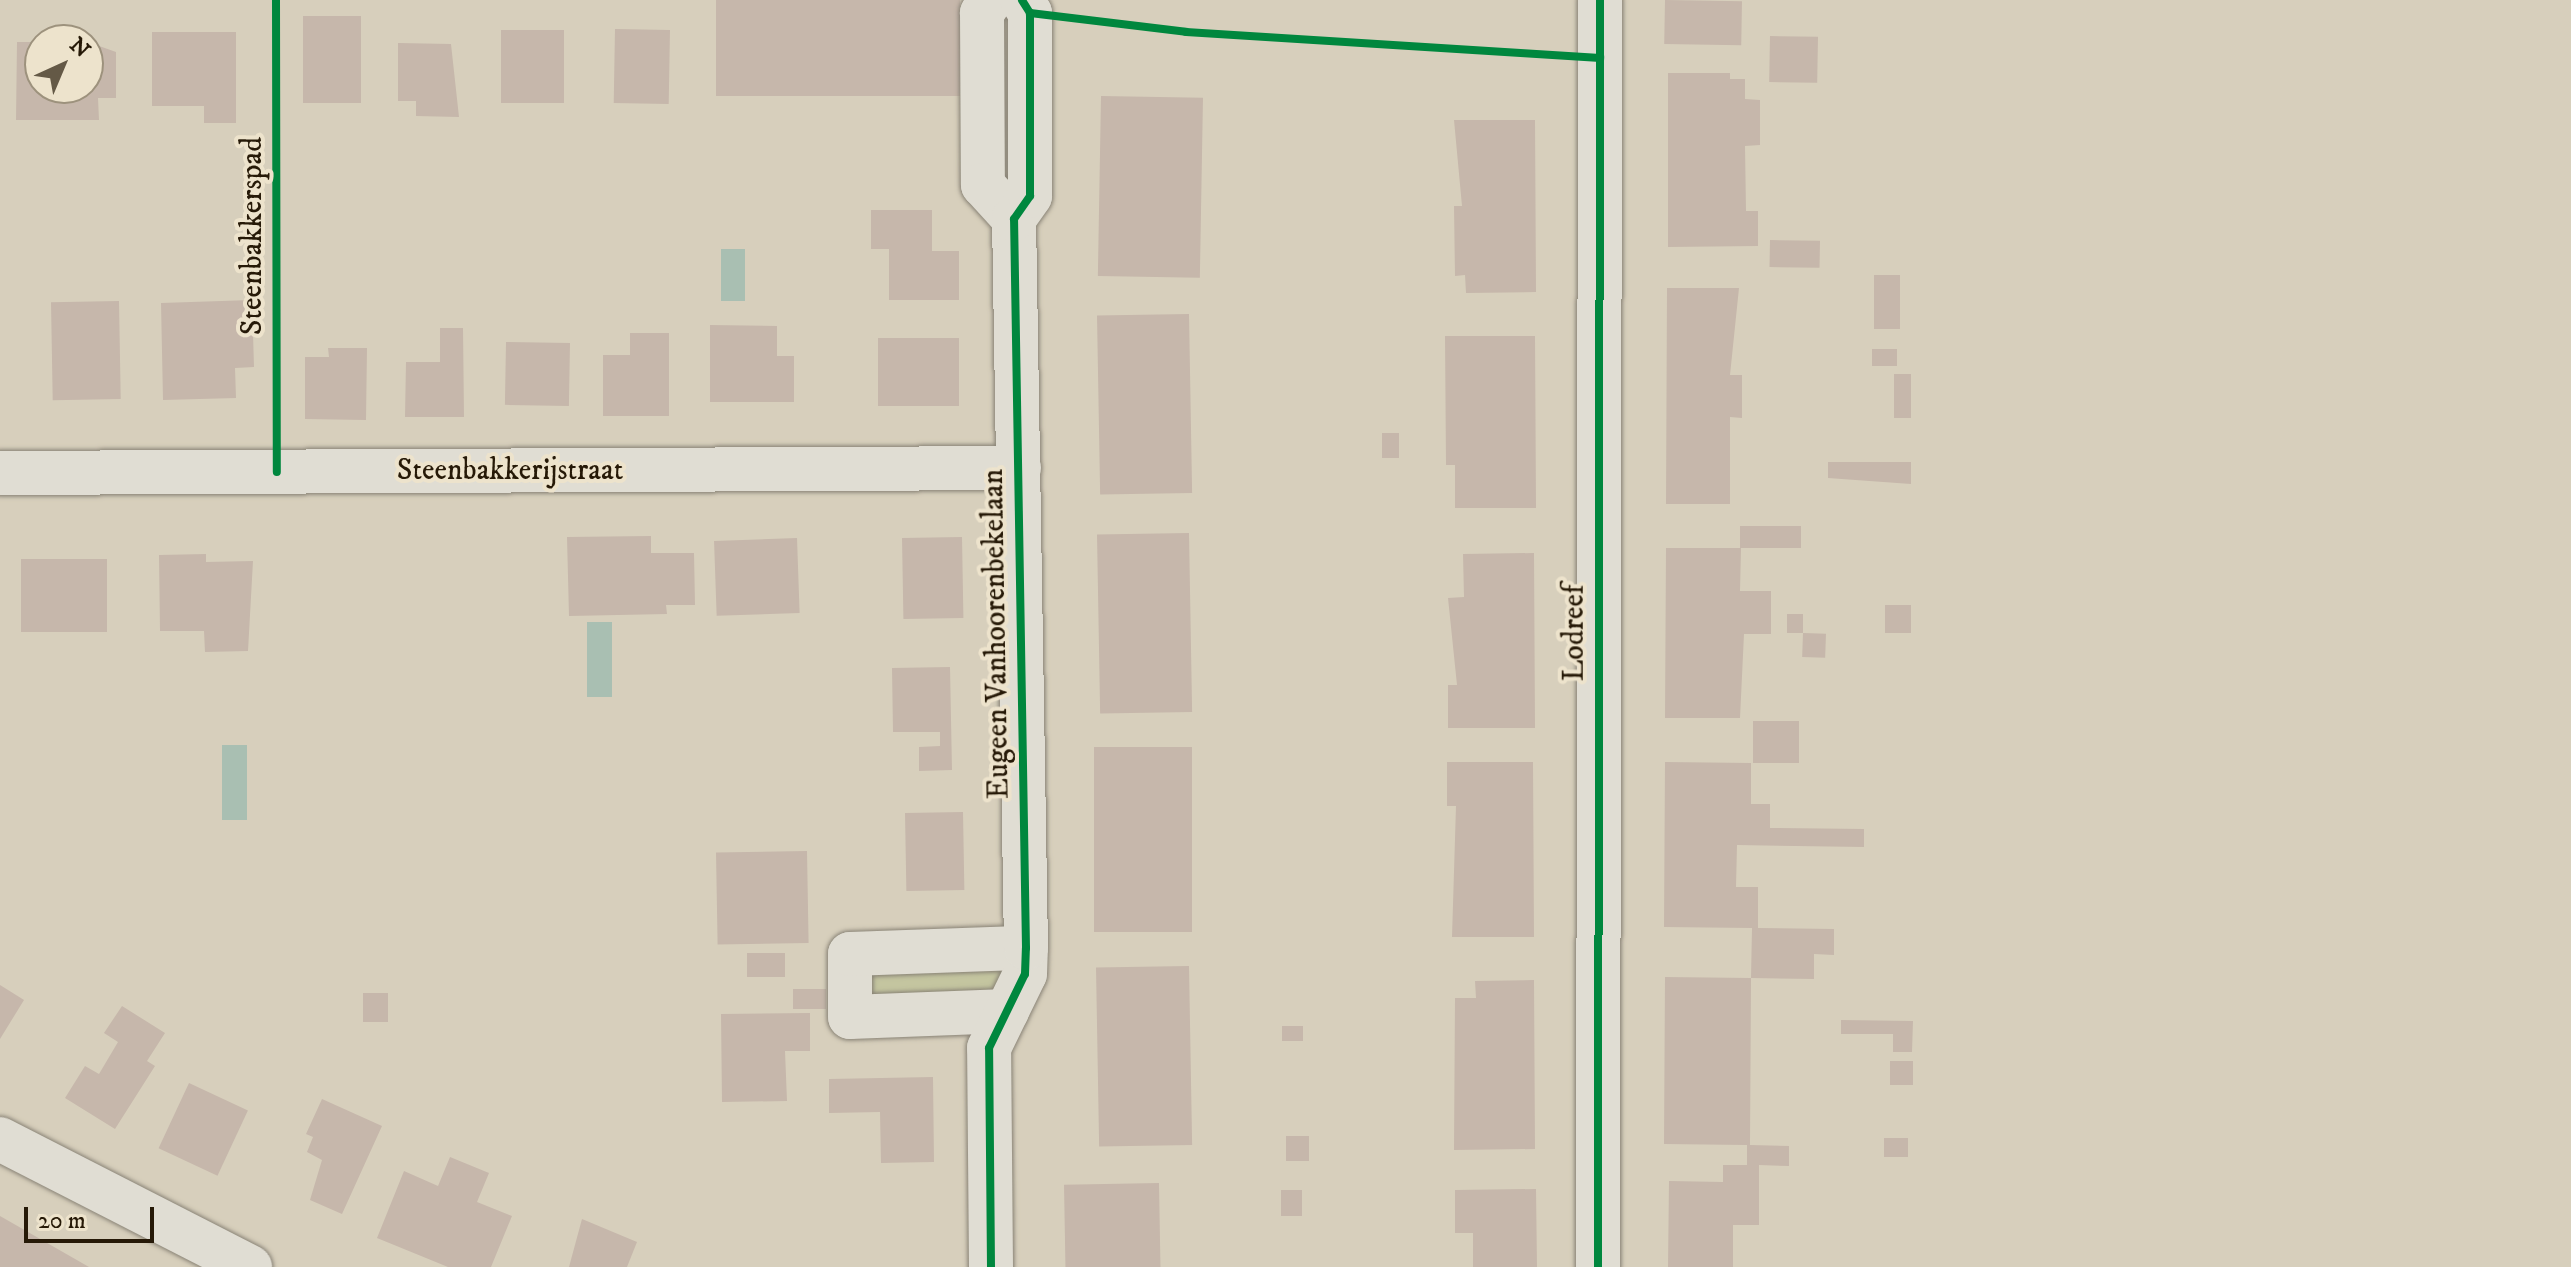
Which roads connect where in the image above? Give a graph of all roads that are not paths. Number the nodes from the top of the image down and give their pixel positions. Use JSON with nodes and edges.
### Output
{"nodes":[{"id":1,"x":991,"y":0,"type":"edge"},
{"id":2,"x":1022,"y":0,"type":"edge"},
{"id":3,"x":1600,"y":0,"type":"edge"},
{"id":4,"x":1014,"y":219,"type":"junction"},
{"id":5,"x":1019,"y":468,"type":"junction"},
{"id":6,"x":0,"y":473,"type":"edge"},
{"id":7,"x":1026,"y":948,"type":"junction"},
{"id":8,"x":1007,"y":1011,"type":"junction"},
{"id":9,"x":0,"y":1139,"type":"edge"},
{"id":10,"x":250,"y":1267,"type":"edge"},
{"id":11,"x":991,"y":1267,"type":"edge"},
{"id":12,"x":1598,"y":1267,"type":"edge"}],
"edges":[{"from":1,"to":4,"type":"street"},
{"from":2,"to":4,"type":"street","name":"Eugeen Vanhoorenbekelaan"},
{"from":3,"to":12,"type":"street","name":"Lodreef"},
{"from":4,"to":5,"type":"street","name":"Eugeen Vanhoorenbekelaan"},
{"from":5,"to":6,"type":"street","name":"Steenbakkerijstraat"},
{"from":5,"to":7,"type":"street","name":"Eugeen Vanhoorenbekelaan"},
{"from":7,"to":8,"type":"street","name":"Eugeen Vanhoorenbekelaan"},
{"from":7,"to":8,"type":"street"},
{"from":8,"to":11,"type":"street","name":"Eugeen Vanhoorenbekelaan"},
{"from":9,"to":10,"type":"street"}]}
